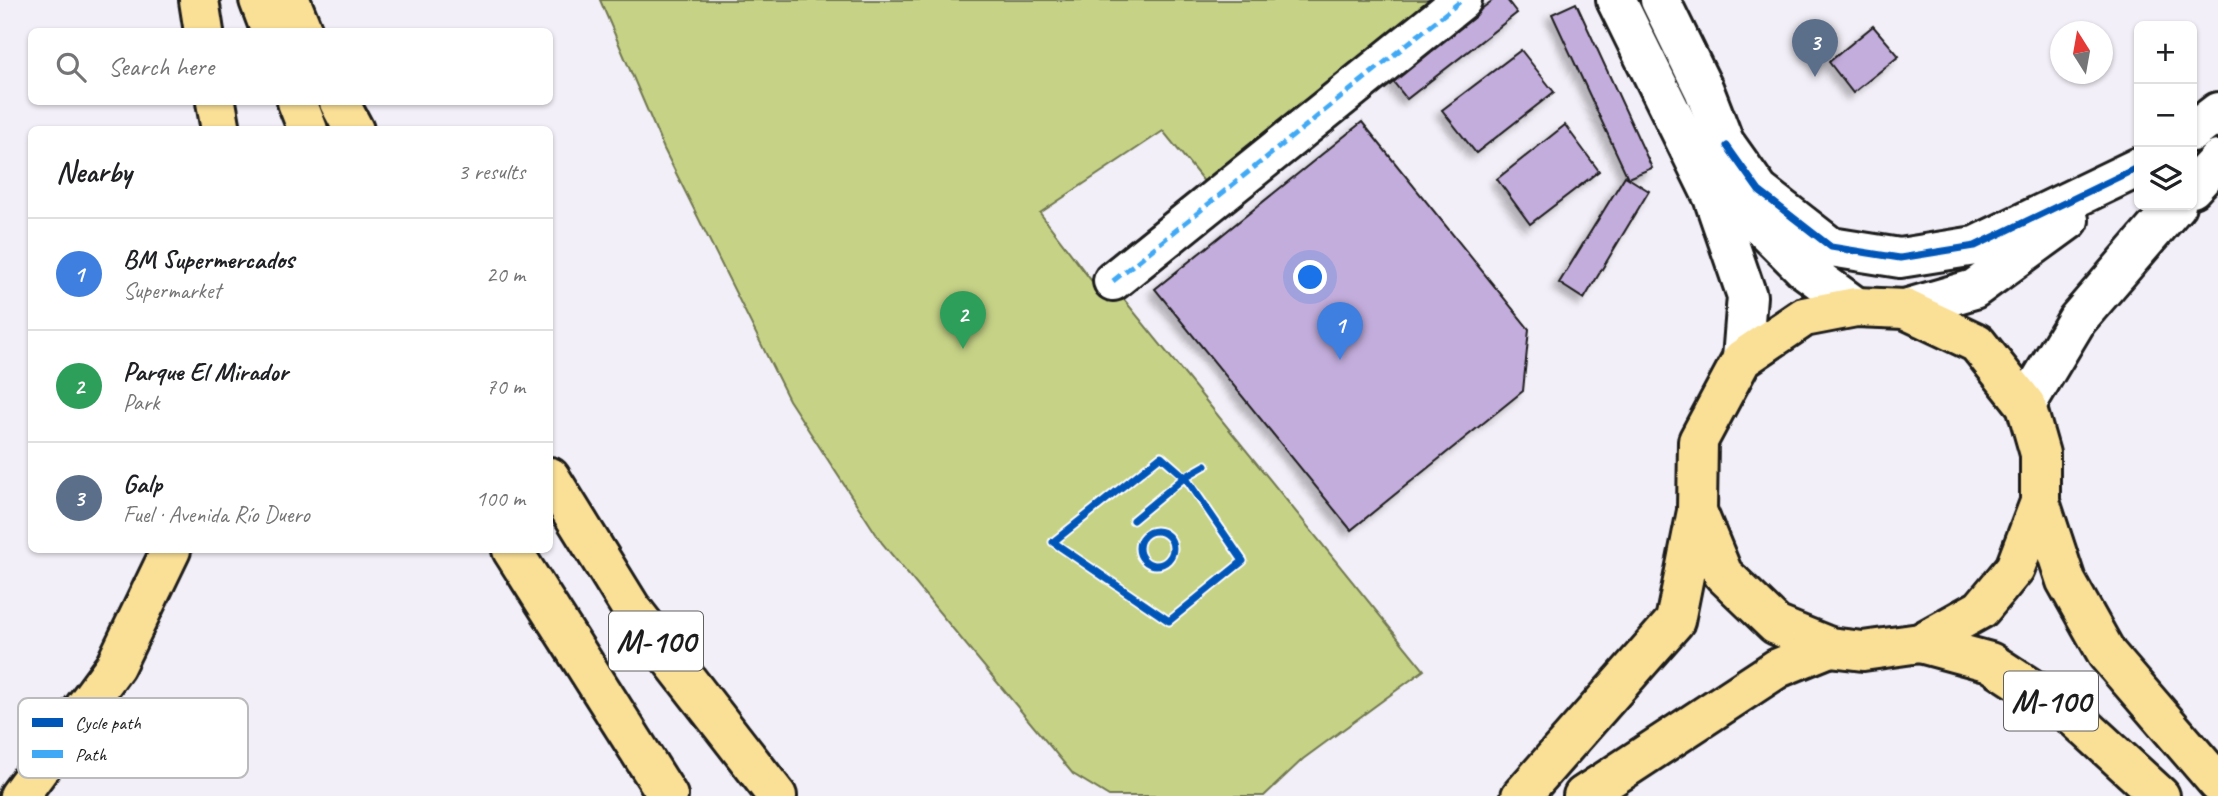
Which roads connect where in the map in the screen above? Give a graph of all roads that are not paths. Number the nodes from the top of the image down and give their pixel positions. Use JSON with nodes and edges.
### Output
{"nodes":[{"id":1,"x":199,"y":0,"type":"edge"},
{"id":2,"x":259,"y":0,"type":"edge"},
{"id":3,"x":290,"y":0,"type":"edge"},
{"id":4,"x":1462,"y":0,"type":"edge"},
{"id":5,"x":1616,"y":0,"type":"edge"},
{"id":6,"x":1668,"y":3,"type":"edge"},
{"id":7,"x":203,"y":28,"type":"edge"},
{"id":8,"x":270,"y":28,"type":"edge"},
{"id":9,"x":301,"y":28,"type":"edge"},
{"id":10,"x":217,"y":105,"type":"edge"},
{"id":11,"x":298,"y":105,"type":"edge"},
{"id":12,"x":341,"y":105,"type":"edge"},
{"id":13,"x":2218,"y":112,"type":"edge"},
{"id":14,"x":220,"y":126,"type":"edge"},
{"id":15,"x":306,"y":126,"type":"edge"},
{"id":16,"x":352,"y":126,"type":"edge"},
{"id":17,"x":2197,"y":127,"type":"edge"},
{"id":18,"x":1727,"y":146,"type":"junction"},
{"id":19,"x":2218,"y":160,"type":"edge"},
{"id":20,"x":2134,"y":170,"type":"edge"},
{"id":21,"x":2134,"y":172,"type":"edge"},
{"id":22,"x":2197,"y":183,"type":"edge"},
{"id":23,"x":2172,"y":210,"type":"edge"},
{"id":24,"x":1113,"y":281,"type":"dead end"},
{"id":25,"x":1856,"y":307,"type":"junction"},
{"id":26,"x":1905,"y":309,"type":"junction"},
{"id":27,"x":1742,"y":359,"type":"junction"},
{"id":28,"x":2025,"y":405,"type":"junction"},
{"id":29,"x":553,"y":482,"type":"edge"},
{"id":30,"x":2040,"y":502,"type":"junction"},
{"id":31,"x":1697,"y":511,"type":"junction"},
{"id":32,"x":170,"y":553,"type":"edge"},
{"id":33,"x":514,"y":553,"type":"edge"},
{"id":34,"x":1920,"y":643,"type":"junction"},
{"id":35,"x":1830,"y":647,"type":"junction"},
{"id":36,"x":91,"y":698,"type":"edge"},
{"id":37,"x":32,"y":778,"type":"edge"},
{"id":38,"x":2218,"y":783,"type":"edge"},
{"id":39,"x":19,"y":796,"type":"edge"},
{"id":40,"x":668,"y":796,"type":"edge"},
{"id":41,"x":776,"y":796,"type":"edge"},
{"id":42,"x":1521,"y":796,"type":"edge"},
{"id":43,"x":1583,"y":796,"type":"edge"},
{"id":44,"x":2160,"y":796,"type":"edge"}],
"edges":[{"from":1,"to":7,"type":"main road"},
{"from":2,"to":8,"type":"main road"},
{"from":3,"to":9,"type":"main road"},
{"from":4,"to":24,"type":"street"},
{"from":5,"to":27,"type":"street"},
{"from":6,"to":18,"type":"street"},
{"from":10,"to":14,"type":"main road"},
{"from":11,"to":15,"type":"main road"},
{"from":12,"to":16,"type":"main road"},
{"from":13,"to":17,"type":"street"},
{"from":18,"to":20,"type":"street"},
{"from":18,"to":25,"type":"street"},
{"from":19,"to":22,"type":"street"},
{"from":21,"to":26,"type":"street"},
{"from":23,"to":28,"type":"street"},
{"from":25,"to":26,"type":"main road"},
{"from":25,"to":27,"type":"main road"},
{"from":26,"to":28,"type":"main road"},
{"from":27,"to":31,"type":"main road"},
{"from":28,"to":30,"type":"main road"},
{"from":29,"to":41,"type":"main road","number":"M-100"},
{"from":30,"to":34,"type":"main road"},
{"from":30,"to":38,"type":"main road"},
{"from":31,"to":35,"type":"main road"},
{"from":31,"to":42,"type":"main road"},
{"from":32,"to":36,"type":"main road"},
{"from":33,"to":40,"type":"main road","number":"M-100"},
{"from":34,"to":35,"type":"main road"},
{"from":34,"to":44,"type":"main road","number":"M-100"},
{"from":35,"to":43,"type":"main road"},
{"from":37,"to":39,"type":"main road"}]}
